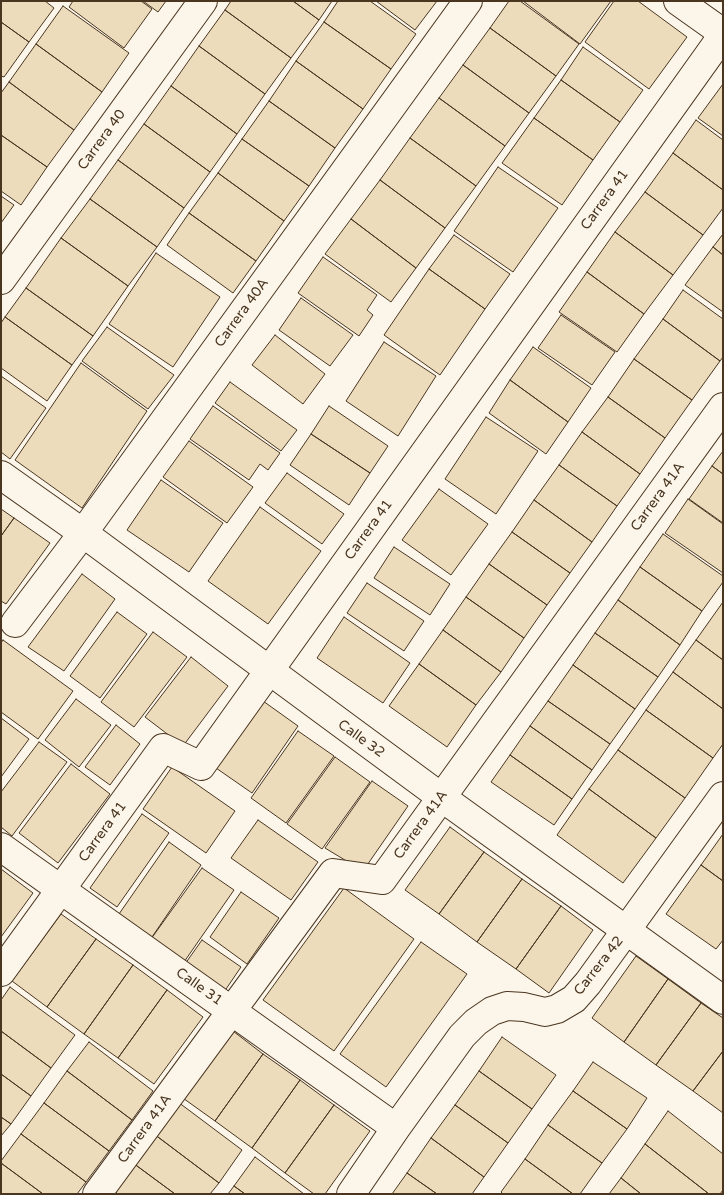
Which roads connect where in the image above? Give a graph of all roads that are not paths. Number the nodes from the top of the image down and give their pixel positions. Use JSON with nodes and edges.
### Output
{"nodes":[{"id":1,"x":203,"y":1,"type":"edge"},
{"id":2,"x":468,"y":1,"type":"edge"},
{"id":3,"x":678,"y":1,"type":"edge"},
{"id":4,"x":723,"y":34,"type":"edge"},
{"id":5,"x":1,"y":280,"type":"edge"},
{"id":6,"x":723,"y":407,"type":"edge"},
{"id":7,"x":1,"y":475,"type":"edge"},
{"id":8,"x":83,"y":533,"type":"junction"},
{"id":9,"x":15,"y":623,"type":"dead end"},
{"id":10,"x":269,"y":671,"type":"junction"},
{"id":11,"x":723,"y":796,"type":"edge"},
{"id":12,"x":441,"y":797,"type":"junction"},
{"id":13,"x":1,"y":847,"type":"edge"},
{"id":14,"x":62,"y":890,"type":"junction"},
{"id":15,"x":626,"y":930,"type":"junction"},
{"id":16,"x":1,"y":972,"type":"edge"},
{"id":17,"x":723,"y":1000,"type":"edge"},
{"id":18,"x":232,"y":1011,"type":"junction"},
{"id":19,"x":396,"y":1128,"type":"junction"},
{"id":20,"x":97,"y":1194,"type":"edge"},
{"id":21,"x":351,"y":1194,"type":"edge"}],
"edges":[{"from":1,"to":5,"type":"street","name":"Carrera 40"},
{"from":2,"to":8,"type":"street","name":"Carrera 40A"},
{"from":3,"to":4,"type":"street"},
{"from":4,"to":10,"type":"street","name":"Carrera 41"},
{"from":6,"to":12,"type":"street","name":"Carrera 41A"},
{"from":7,"to":8,"type":"street","name":"Calle 32"},
{"from":8,"to":9,"type":"street","name":"Carrera 40A"},
{"from":8,"to":10,"type":"street","name":"Calle 32"},
{"from":10,"to":12,"type":"street","name":"Calle 32"},
{"from":10,"to":14,"type":"street","name":"Carrera 41"},
{"from":11,"to":15,"type":"street","name":"Carrera 42"},
{"from":12,"to":15,"type":"street","name":"Calle 32"},
{"from":12,"to":18,"type":"street","name":"Carrera 41A"},
{"from":13,"to":14,"type":"street","name":"Calle 31"},
{"from":14,"to":16,"type":"street","name":"Carrera 41"},
{"from":14,"to":18,"type":"street","name":"Calle 31"},
{"from":15,"to":17,"type":"street","name":"Calle 32"},
{"from":15,"to":19,"type":"street","name":"Carrera 42"},
{"from":18,"to":19,"type":"street","name":"Calle 31"},
{"from":18,"to":20,"type":"street","name":"Carrera 41A"},
{"from":19,"to":21,"type":"street","name":"Carrera 42"}]}
